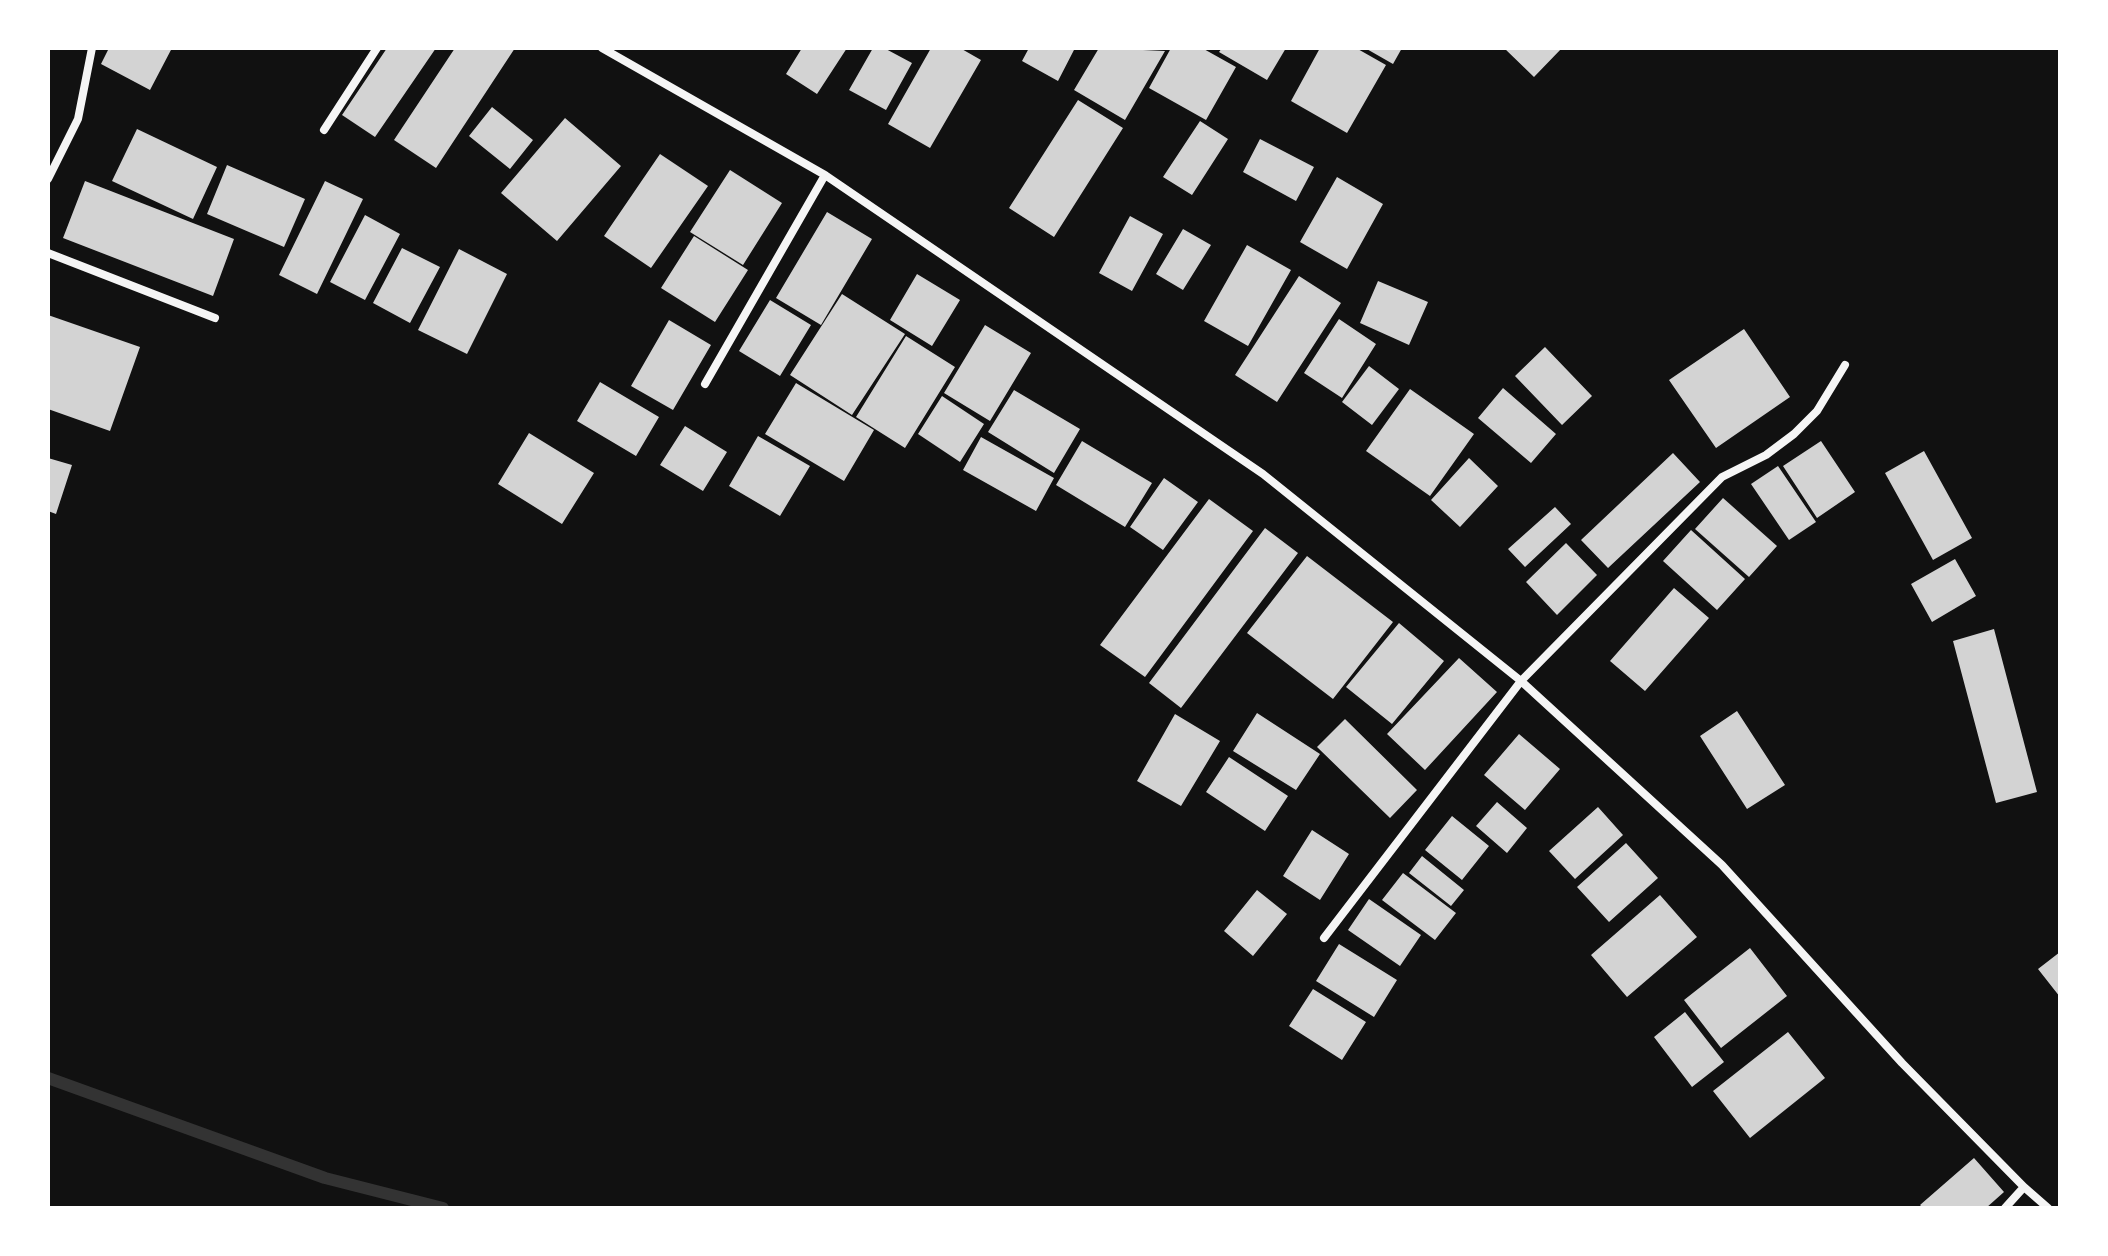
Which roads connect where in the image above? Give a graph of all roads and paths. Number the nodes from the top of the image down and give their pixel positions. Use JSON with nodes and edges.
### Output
{"nodes":[{"id":1,"x":92,"y":48,"type":"edge"},
{"id":2,"x":377,"y":48,"type":"edge"},
{"id":3,"x":602,"y":48,"type":"edge"},
{"id":4,"x":324,"y":130,"type":"dead end"},
{"id":5,"x":825,"y":175,"type":"junction"},
{"id":6,"x":48,"y":179,"type":"edge"},
{"id":7,"x":48,"y":253,"type":"edge"},
{"id":8,"x":215,"y":318,"type":"dead end"},
{"id":9,"x":1845,"y":365,"type":"dead end"},
{"id":10,"x":705,"y":384,"type":"dead end"},
{"id":11,"x":1521,"y":681,"type":"junction"},
{"id":12,"x":1324,"y":938,"type":"dead end"},
{"id":13,"x":2024,"y":1187,"type":"junction"},
{"id":14,"x":2005,"y":1208,"type":"edge"},
{"id":15,"x":2048,"y":1208,"type":"edge"}],
"edges":[{"from":1,"to":6,"type":"street"},
{"from":2,"to":4,"type":"street"},
{"from":3,"to":5,"type":"street"},
{"from":5,"to":10,"type":"street"},
{"from":5,"to":11,"type":"street"},
{"from":7,"to":8,"type":"street"},
{"from":9,"to":11,"type":"street"},
{"from":11,"to":12,"type":"street"},
{"from":11,"to":13,"type":"street"},
{"from":13,"to":14,"type":"street"},
{"from":13,"to":15,"type":"street"}]}
